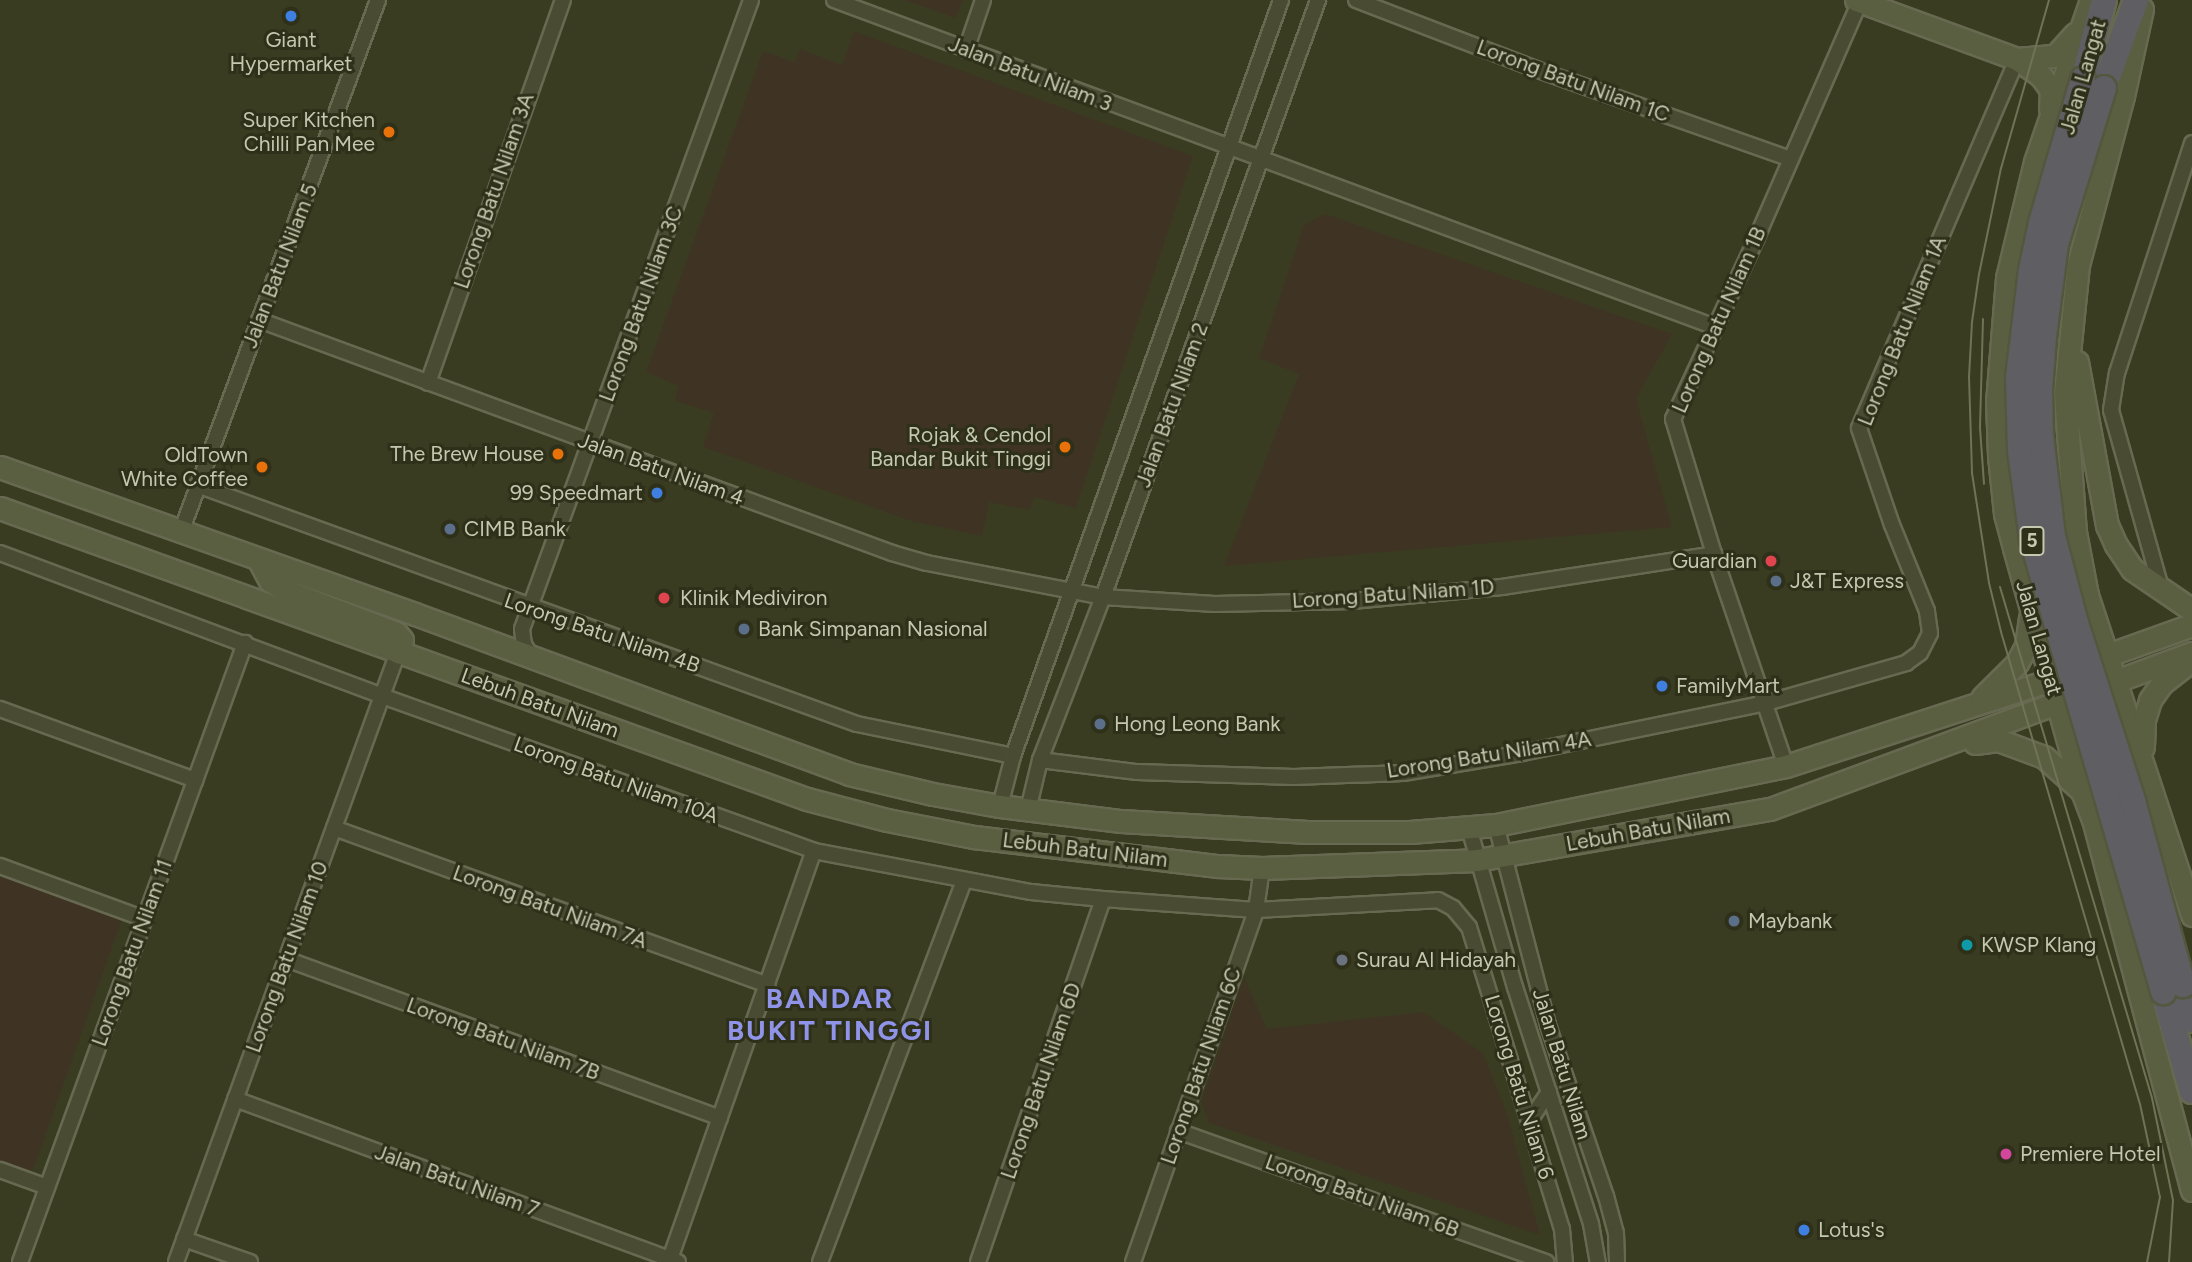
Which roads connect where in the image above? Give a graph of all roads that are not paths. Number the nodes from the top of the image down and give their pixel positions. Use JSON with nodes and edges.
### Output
{"nodes":[{"id":1,"x":378,"y":0,"type":"edge"},
{"id":2,"x":563,"y":0,"type":"edge"},
{"id":3,"x":751,"y":0,"type":"edge"},
{"id":4,"x":834,"y":0,"type":"edge"},
{"id":5,"x":983,"y":0,"type":"edge"},
{"id":6,"x":1281,"y":0,"type":"edge"},
{"id":7,"x":1318,"y":0,"type":"edge"},
{"id":8,"x":1356,"y":0,"type":"edge"},
{"id":9,"x":2091,"y":0,"type":"edge"},
{"id":10,"x":2104,"y":0,"type":"edge"},
{"id":11,"x":2136,"y":0,"type":"edge"},
{"id":12,"x":2143,"y":0,"type":"edge"},
{"id":13,"x":1858,"y":1,"type":"edge"},
{"id":14,"x":2081,"y":26,"type":"junction"},
{"id":15,"x":966,"y":50,"type":"junction"},
{"id":16,"x":2017,"y":59,"type":"junction"},
{"id":17,"x":2093,"y":84,"type":"junction"},
{"id":18,"x":2049,"y":121,"type":"junction"},
{"id":19,"x":2192,"y":143,"type":"edge"},
{"id":20,"x":1227,"y":148,"type":"junction"},
{"id":21,"x":1791,"y":159,"type":"junction"},
{"id":22,"x":1261,"y":160,"type":"junction"},
{"id":23,"x":259,"y":320,"type":"junction"},
{"id":24,"x":2071,"y":325,"type":"junction"},
{"id":25,"x":1715,"y":327,"type":"junction"},
{"id":26,"x":428,"y":383,"type":"junction"},
{"id":27,"x":592,"y":443,"type":"junction"},
{"id":28,"x":0,"y":467,"type":"edge"},
{"id":29,"x":197,"y":485,"type":"junction"},
{"id":30,"x":0,"y":508,"type":"edge"},
{"id":31,"x":181,"y":532,"type":"junction"},
{"id":32,"x":2075,"y":532,"type":"junction"},
{"id":33,"x":2014,"y":548,"type":"junction"},
{"id":34,"x":0,"y":553,"type":"edge"},
{"id":35,"x":1714,"y":555,"type":"junction"},
{"id":36,"x":260,"y":562,"type":"junction"},
{"id":37,"x":1070,"y":591,"type":"junction"},
{"id":38,"x":2162,"y":592,"type":"junction"},
{"id":39,"x":1102,"y":597,"type":"junction"},
{"id":40,"x":529,"y":608,"type":"junction"},
{"id":41,"x":2192,"y":610,"type":"edge"},
{"id":42,"x":2031,"y":612,"type":"junction"},
{"id":43,"x":2192,"y":625,"type":"edge"},
{"id":44,"x":245,"y":643,"type":"junction"},
{"id":45,"x":398,"y":652,"type":"junction"},
{"id":46,"x":2192,"y":653,"type":"edge"},
{"id":47,"x":2108,"y":655,"type":"junction"},
{"id":48,"x":532,"y":658,"type":"junction"},
{"id":49,"x":2192,"y":660,"type":"edge"},
{"id":50,"x":2051,"y":680,"type":"junction"},
{"id":51,"x":2115,"y":682,"type":"junction"},
{"id":52,"x":382,"y":696,"type":"junction"},
{"id":53,"x":1766,"y":704,"type":"junction"},
{"id":54,"x":1975,"y":704,"type":"junction"},
{"id":55,"x":2058,"y":705,"type":"junction"},
{"id":56,"x":0,"y":709,"type":"edge"},
{"id":57,"x":1943,"y":748,"type":"junction"},
{"id":58,"x":1013,"y":756,"type":"junction"},
{"id":59,"x":1040,"y":760,"type":"junction"},
{"id":60,"x":2143,"y":760,"type":"junction"},
{"id":61,"x":1786,"y":766,"type":"junction"},
{"id":62,"x":195,"y":780,"type":"junction"},
{"id":63,"x":2082,"y":791,"type":"junction"},
{"id":64,"x":1000,"y":806,"type":"junction"},
{"id":65,"x":1028,"y":810,"type":"junction"},
{"id":66,"x":2160,"y":812,"type":"junction"},
{"id":67,"x":2093,"y":819,"type":"junction"},
{"id":68,"x":1496,"y":825,"type":"junction"},
{"id":69,"x":334,"y":828,"type":"junction"},
{"id":70,"x":1469,"y":828,"type":"junction"},
{"id":71,"x":1044,"y":845,"type":"junction"},
{"id":72,"x":814,"y":851,"type":"junction"},
{"id":73,"x":1505,"y":856,"type":"junction"},
{"id":74,"x":1477,"y":860,"type":"junction"},
{"id":75,"x":0,"y":866,"type":"edge"},
{"id":76,"x":1262,"y":868,"type":"junction"},
{"id":77,"x":964,"y":880,"type":"junction"},
{"id":78,"x":1102,"y":899,"type":"junction"},
{"id":79,"x":1256,"y":910,"type":"junction"},
{"id":80,"x":2192,"y":915,"type":"edge"},
{"id":81,"x":145,"y":919,"type":"junction"},
{"id":82,"x":286,"y":959,"type":"junction"},
{"id":83,"x":767,"y":985,"type":"junction"},
{"id":84,"x":2173,"y":989,"type":"junction"},
{"id":85,"x":2192,"y":1020,"type":"edge"},
{"id":86,"x":2192,"y":1091,"type":"edge"},
{"id":87,"x":1549,"y":1092,"type":"junction"},
{"id":88,"x":235,"y":1099,"type":"junction"},
{"id":89,"x":720,"y":1118,"type":"junction"},
{"id":90,"x":1530,"y":1120,"type":"junction"},
{"id":91,"x":1178,"y":1131,"type":"junction"},
{"id":92,"x":0,"y":1170,"type":"edge"},
{"id":93,"x":47,"y":1188,"type":"junction"},
{"id":94,"x":2192,"y":1190,"type":"edge"},
{"id":95,"x":184,"y":1239,"type":"junction"},
{"id":96,"x":674,"y":1260,"type":"edge"},
{"id":97,"x":20,"y":1262,"type":"edge"},
{"id":98,"x":176,"y":1262,"type":"edge"},
{"id":99,"x":250,"y":1262,"type":"edge"},
{"id":100,"x":820,"y":1262,"type":"edge"},
{"id":101,"x":978,"y":1262,"type":"edge"},
{"id":102,"x":1133,"y":1262,"type":"edge"},
{"id":103,"x":1546,"y":1262,"type":"edge"},
{"id":104,"x":1565,"y":1262,"type":"edge"},
{"id":105,"x":1598,"y":1262,"type":"edge"},
{"id":106,"x":1617,"y":1262,"type":"edge"}],
"edges":[{"from":1,"to":23,"type":"street","name":"Jalan Batu Nilam 5"},
{"from":2,"to":26,"type":"street","name":"Lorong Batu Nilam 3A"},
{"from":3,"to":27,"type":"street","name":"Lorong Batu Nilam 3C"},
{"from":4,"to":15,"type":"street","name":"Jalan Batu Nilam 3"},
{"from":5,"to":15,"type":"street"},
{"from":6,"to":20,"type":"street","name":"Jalan Batu Nilam 2"},
{"from":7,"to":22,"type":"street","name":"Jalan Batu Nilam 2"},
{"from":8,"to":21,"type":"street","name":"Lorong Batu Nilam 1C"},
{"from":9,"to":14,"type":"main road","name":"Jalan Langat","number":"5"},
{"from":10,"to":17,"type":"highway","name":"Jalan Langat","number":"5"},
{"from":11,"to":17,"type":"highway","name":"Jalan Langat","number":"5"},
{"from":12,"to":24,"type":"main road","name":"Jalan Langat","number":"5"},
{"from":13,"to":16,"type":"main road"},
{"from":13,"to":21,"type":"street","name":"Lorong Batu Nilam 1B"},
{"from":14,"to":16,"type":"main road"},
{"from":14,"to":18,"type":"main road","name":"Jalan Langat","number":"5"},
{"from":15,"to":20,"type":"street","name":"Jalan Batu Nilam 3"},
{"from":16,"to":18,"type":"main road"},
{"from":16,"to":53,"type":"street","name":"Lorong Batu Nilam 1A"},
{"from":17,"to":84,"type":"highway","name":"Jalan Langat","number":"5","bridge":true},
{"from":18,"to":33,"type":"main road","name":"Jalan Langat","number":"5"},
{"from":19,"to":38,"type":"street"},
{"from":20,"to":22,"type":"street"},
{"from":20,"to":37,"type":"street","name":"Jalan Batu Nilam 2"},
{"from":21,"to":25,"type":"street","name":"Lorong Batu Nilam 1B"},
{"from":22,"to":25,"type":"street"},
{"from":22,"to":39,"type":"street","name":"Jalan Batu Nilam 2"},
{"from":23,"to":26,"type":"street","name":"Jalan Batu Nilam 4"},
{"from":23,"to":29,"type":"street","name":"Jalan Batu Nilam 5"},
{"from":24,"to":32,"type":"main road","name":"Jalan Langat","number":"5"},
{"from":24,"to":38,"type":"main road"},
{"from":25,"to":35,"type":"street","name":"Lorong Batu Nilam 1B"},
{"from":26,"to":27,"type":"street","name":"Jalan Batu Nilam 4"},
{"from":27,"to":37,"type":"street","name":"Jalan Batu Nilam 4"},
{"from":27,"to":40,"type":"street","name":"Lorong Batu Nilam 3C"},
{"from":28,"to":31,"type":"main road","name":"Lebuh Batu Nilam"},
{"from":29,"to":31,"type":"street","name":"Jalan Batu Nilam 5"},
{"from":29,"to":40,"type":"street","name":"Lorong Batu Nilam 4B"},
{"from":30,"to":45,"type":"main road","name":"Lebuh Batu Nilam"},
{"from":31,"to":36,"type":"main road","name":"Lebuh Batu Nilam"},
{"from":32,"to":33,"type":"main road"},
{"from":32,"to":47,"type":"main road","name":"Jalan Langat","number":"5"},
{"from":33,"to":42,"type":"main road","name":"Jalan Langat","number":"5"},
{"from":34,"to":44,"type":"street","name":"Lorong Batu Nilam 10A"},
{"from":35,"to":39,"type":"street","name":"Lorong Batu Nilam 1D"},
{"from":35,"to":53,"type":"street","name":"Lorong Batu Nilam 1B"},
{"from":36,"to":45,"type":"main road"},
{"from":36,"to":48,"type":"main road","name":"Lebuh Batu Nilam"},
{"from":37,"to":39,"type":"street","name":"Lorong Batu Nilam 1D"},
{"from":37,"to":58,"type":"street","name":"Jalan Batu Nilam 2"},
{"from":38,"to":41,"type":"main road"},
{"from":39,"to":59,"type":"street","name":"Jalan Batu Nilam 2"},
{"from":40,"to":48,"type":"street","name":"Lorong Batu Nilam 3C"},
{"from":40,"to":58,"type":"street","name":"Lorong Batu Nilam 4B"},
{"from":42,"to":50,"type":"main road","name":"Jalan Langat","number":"5"},
{"from":42,"to":54,"type":"main road"},
{"from":43,"to":47,"type":"main road","name":"Lebuh Batu Nilam"},
{"from":44,"to":52,"type":"street","name":"Lorong Batu Nilam 10A"},
{"from":44,"to":62,"type":"street","name":"Lorong Batu Nilam 11"},
{"from":45,"to":52,"type":"street","name":"Lorong Batu Nilam 10"},
{"from":45,"to":71,"type":"main road","name":"Lebuh Batu Nilam"},
{"from":46,"to":51,"type":"main road","name":"Lebuh Batu Nilam"},
{"from":47,"to":50,"type":"main road","name":"Lebuh Batu Nilam"},
{"from":47,"to":51,"type":"main road","name":"Jalan Langat","number":"5"},
{"from":48,"to":64,"type":"main road","name":"Lebuh Batu Nilam"},
{"from":49,"to":60,"type":"main road"},
{"from":50,"to":54,"type":"main road","name":"Lebuh Batu Nilam"},
{"from":50,"to":55,"type":"main road","name":"Jalan Langat","number":"5"},
{"from":51,"to":55,"type":"main road","name":"Lebuh Batu Nilam"},
{"from":51,"to":60,"type":"main road","name":"Jalan Langat","number":"5"},
{"from":52,"to":69,"type":"street","name":"Lorong Batu Nilam 10"},
{"from":52,"to":72,"type":"street","name":"Lorong Batu Nilam 10A"},
{"from":53,"to":59,"type":"street","name":"Lorong Batu Nilam 4A"},
{"from":53,"to":61,"type":"street","name":"Lorong Batu Nilam 1B"},
{"from":54,"to":61,"type":"main road","name":"Lebuh Batu Nilam"},
{"from":55,"to":57,"type":"main road","name":"Lebuh Batu Nilam"},
{"from":55,"to":63,"type":"main road","name":"Jalan Langat","number":"5"},
{"from":56,"to":62,"type":"street"},
{"from":57,"to":63,"type":"main road"},
{"from":57,"to":73,"type":"main road","name":"Lebuh Batu Nilam"},
{"from":58,"to":64,"type":"street","name":"Jalan Batu Nilam 2"},
{"from":59,"to":65,"type":"street","name":"Jalan Batu Nilam 2"},
{"from":60,"to":66,"type":"main road","name":"Jalan Langat","number":"5"},
{"from":61,"to":68,"type":"main road","name":"Lebuh Batu Nilam"},
{"from":62,"to":81,"type":"street","name":"Lorong Batu Nilam 11"},
{"from":63,"to":67,"type":"main road","name":"Jalan Langat","number":"5"},
{"from":64,"to":65,"type":"main road","name":"Lebuh Batu Nilam"},
{"from":64,"to":71,"type":"main road"},
{"from":65,"to":70,"type":"main road","name":"Lebuh Batu Nilam"},
{"from":66,"to":67,"type":"main road"},
{"from":66,"to":80,"type":"main road","name":"Jalan Langat","number":"5"},
{"from":67,"to":94,"type":"main road","name":"Jalan Langat","number":"5"},
{"from":68,"to":70,"type":"main road","name":"Lebuh Batu Nilam"},
{"from":68,"to":73,"type":"street","name":"Jalan Batu Nilam"},
{"from":69,"to":82,"type":"street","name":"Lorong Batu Nilam 10"},
{"from":69,"to":83,"type":"street","name":"Lorong Batu Nilam 7A"},
{"from":70,"to":74,"type":"street","name":"Jalan Batu Nilam"},
{"from":71,"to":76,"type":"main road","name":"Lebuh Batu Nilam"},
{"from":72,"to":77,"type":"street","name":"Lorong Batu Nilam 10A"},
{"from":72,"to":83,"type":"street"},
{"from":73,"to":74,"type":"main road","name":"Lebuh Batu Nilam"},
{"from":73,"to":106,"type":"street","name":"Jalan Batu Nilam"},
{"from":74,"to":76,"type":"main road","name":"Lebuh Batu Nilam"},
{"from":74,"to":87,"type":"street","name":"Jalan Batu Nilam"},
{"from":75,"to":81,"type":"street"},
{"from":76,"to":79,"type":"street","name":"Lorong Batu Nilam 6C"},
{"from":77,"to":78,"type":"street","name":"Lorong Batu Nilam 10A"},
{"from":77,"to":100,"type":"street"},
{"from":78,"to":79,"type":"street","name":"Lorong Batu Nilam 10A"},
{"from":78,"to":101,"type":"street","name":"Lorong Batu Nilam 6D"},
{"from":79,"to":90,"type":"street","name":"Lorong Batu Nilam 6"},
{"from":79,"to":91,"type":"street","name":"Lorong Batu Nilam 6C"},
{"from":81,"to":93,"type":"street","name":"Lorong Batu Nilam 11"},
{"from":82,"to":88,"type":"street","name":"Lorong Batu Nilam 10"},
{"from":82,"to":89,"type":"street","name":"Lorong Batu Nilam 7B"},
{"from":83,"to":89,"type":"street"},
{"from":84,"to":85,"type":"highway","name":"Jalan Langat","number":"5"},
{"from":84,"to":86,"type":"highway","name":"Jalan Langat","number":"5"},
{"from":87,"to":90,"type":"street"},
{"from":87,"to":105,"type":"street","name":"Jalan Batu Nilam"},
{"from":88,"to":95,"type":"street","name":"Lorong Batu Nilam 10"},
{"from":88,"to":96,"type":"street","name":"Jalan Batu Nilam 7"},
{"from":89,"to":96,"type":"street"},
{"from":90,"to":104,"type":"street","name":"Lorong Batu Nilam 6"},
{"from":91,"to":102,"type":"street","name":"Lorong Batu Nilam 6C"},
{"from":91,"to":103,"type":"street","name":"Lorong Batu Nilam 6B"},
{"from":92,"to":93,"type":"street"},
{"from":93,"to":97,"type":"street","name":"Lorong Batu Nilam 11"},
{"from":95,"to":98,"type":"street","name":"Lorong Batu Nilam 10"},
{"from":95,"to":99,"type":"street"}]}
